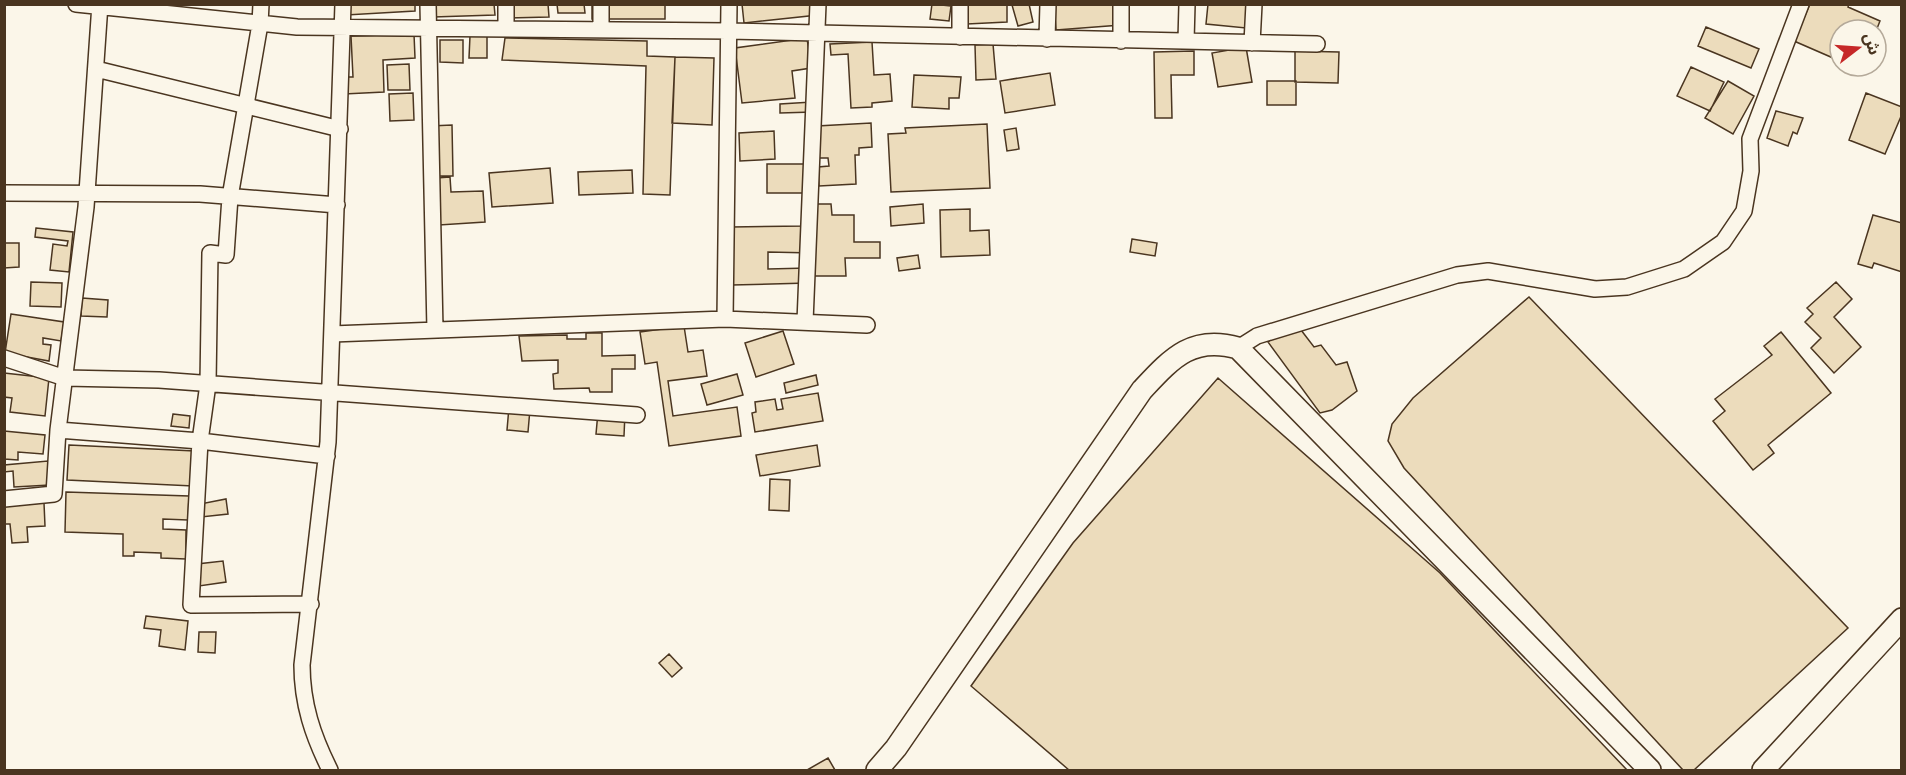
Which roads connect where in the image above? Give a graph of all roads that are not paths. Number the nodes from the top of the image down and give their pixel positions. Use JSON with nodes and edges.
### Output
{"nodes":[{"id":1,"x":76,"y":4,"type":"edge"},
{"id":2,"x":261,"y":4,"type":"edge"},
{"id":3,"x":343,"y":4,"type":"edge"},
{"id":4,"x":428,"y":4,"type":"edge"},
{"id":5,"x":507,"y":4,"type":"edge"},
{"id":6,"x":602,"y":4,"type":"edge"},
{"id":7,"x":729,"y":4,"type":"edge"},
{"id":8,"x":818,"y":4,"type":"edge"},
{"id":9,"x":960,"y":4,"type":"edge"},
{"id":10,"x":1048,"y":4,"type":"edge"},
{"id":11,"x":1121,"y":4,"type":"edge"},
{"id":12,"x":1187,"y":4,"type":"edge"},
{"id":13,"x":1254,"y":4,"type":"edge"},
{"id":14,"x":1801,"y":4,"type":"edge"},
{"id":15,"x":100,"y":5,"type":"edge"},
{"id":16,"x":260,"y":24,"type":"junction"},
{"id":17,"x":343,"y":28,"type":"junction"},
{"id":18,"x":429,"y":28,"type":"junction"},
{"id":19,"x":506,"y":28,"type":"junction"},
{"id":20,"x":601,"y":30,"type":"junction"},
{"id":21,"x":728,"y":31,"type":"junction"},
{"id":22,"x":817,"y":34,"type":"junction"},
{"id":23,"x":960,"y":37,"type":"junction"},
{"id":24,"x":1047,"y":39,"type":"junction"},
{"id":25,"x":1121,"y":41,"type":"junction"},
{"id":26,"x":1186,"y":41,"type":"junction"},
{"id":27,"x":1252,"y":43,"type":"junction"},
{"id":28,"x":1317,"y":44,"type":"dead end"},
{"id":29,"x":96,"y":69,"type":"junction"},
{"id":30,"x":246,"y":106,"type":"junction"},
{"id":31,"x":340,"y":129,"type":"junction"},
{"id":32,"x":4,"y":193,"type":"edge"},
{"id":33,"x":87,"y":193,"type":"junction"},
{"id":34,"x":230,"y":196,"type":"junction"},
{"id":35,"x":337,"y":205,"type":"junction"},
{"id":36,"x":725,"y":319,"type":"junction"},
{"id":37,"x":805,"y":322,"type":"junction"},
{"id":38,"x":867,"y":325,"type":"dead end"},
{"id":39,"x":435,"y":330,"type":"junction"},
{"id":40,"x":332,"y":334,"type":"junction"},
{"id":41,"x":1239,"y":348,"type":"junction"},
{"id":42,"x":4,"y":358,"type":"edge"},
{"id":43,"x":65,"y":378,"type":"junction"},
{"id":44,"x":208,"y":384,"type":"junction"},
{"id":45,"x":330,"y":392,"type":"junction"},
{"id":46,"x":637,"y":415,"type":"dead end"},
{"id":47,"x":58,"y":430,"type":"junction"},
{"id":48,"x":200,"y":441,"type":"junction"},
{"id":49,"x":327,"y":456,"type":"junction"},
{"id":50,"x":4,"y":499,"type":"edge"},
{"id":51,"x":310,"y":604,"type":"junction"},
{"id":52,"x":1902,"y":619,"type":"edge"},
{"id":53,"x":330,"y":771,"type":"edge"},
{"id":54,"x":877,"y":771,"type":"edge"},
{"id":55,"x":1650,"y":771,"type":"edge"},
{"id":56,"x":1762,"y":771,"type":"edge"}],
"edges":[{"from":1,"to":15,"type":"street"},
{"from":2,"to":16,"type":"street"},
{"from":3,"to":17,"type":"street"},
{"from":4,"to":18,"type":"street"},
{"from":5,"to":19,"type":"street"},
{"from":6,"to":20,"type":"street"},
{"from":7,"to":21,"type":"street"},
{"from":8,"to":22,"type":"street"},
{"from":9,"to":23,"type":"street"},
{"from":10,"to":24,"type":"street"},
{"from":11,"to":25,"type":"street"},
{"from":12,"to":26,"type":"street"},
{"from":13,"to":27,"type":"street"},
{"from":14,"to":41,"type":"street"},
{"from":15,"to":16,"type":"street"},
{"from":15,"to":29,"type":"street"},
{"from":16,"to":17,"type":"street"},
{"from":16,"to":30,"type":"street"},
{"from":17,"to":18,"type":"street"},
{"from":17,"to":31,"type":"street"},
{"from":18,"to":19,"type":"street"},
{"from":18,"to":39,"type":"street"},
{"from":19,"to":20,"type":"street"},
{"from":20,"to":21,"type":"street"},
{"from":21,"to":22,"type":"street"},
{"from":21,"to":36,"type":"street"},
{"from":22,"to":23,"type":"street"},
{"from":22,"to":37,"type":"street"},
{"from":23,"to":24,"type":"street"},
{"from":24,"to":25,"type":"street"},
{"from":25,"to":26,"type":"street"},
{"from":26,"to":27,"type":"street"},
{"from":27,"to":28,"type":"street"},
{"from":29,"to":30,"type":"street"},
{"from":29,"to":33,"type":"street"},
{"from":30,"to":31,"type":"street"},
{"from":30,"to":34,"type":"street"},
{"from":31,"to":35,"type":"street"},
{"from":32,"to":33,"type":"street"},
{"from":33,"to":34,"type":"street"},
{"from":33,"to":43,"type":"street"},
{"from":34,"to":35,"type":"street"},
{"from":34,"to":44,"type":"street"},
{"from":35,"to":40,"type":"street"},
{"from":36,"to":37,"type":"street"},
{"from":36,"to":39,"type":"street"},
{"from":37,"to":38,"type":"street"},
{"from":39,"to":40,"type":"street"},
{"from":40,"to":45,"type":"street"},
{"from":41,"to":54,"type":"street"},
{"from":41,"to":55,"type":"street"},
{"from":42,"to":43,"type":"street"},
{"from":43,"to":44,"type":"street"},
{"from":43,"to":47,"type":"street"},
{"from":44,"to":45,"type":"street"},
{"from":44,"to":48,"type":"street"},
{"from":45,"to":46,"type":"street"},
{"from":45,"to":49,"type":"street"},
{"from":47,"to":48,"type":"street"},
{"from":47,"to":50,"type":"street"},
{"from":48,"to":49,"type":"street"},
{"from":48,"to":51,"type":"street"},
{"from":49,"to":51,"type":"street"},
{"from":51,"to":53,"type":"street"},
{"from":52,"to":56,"type":"street"}]}
